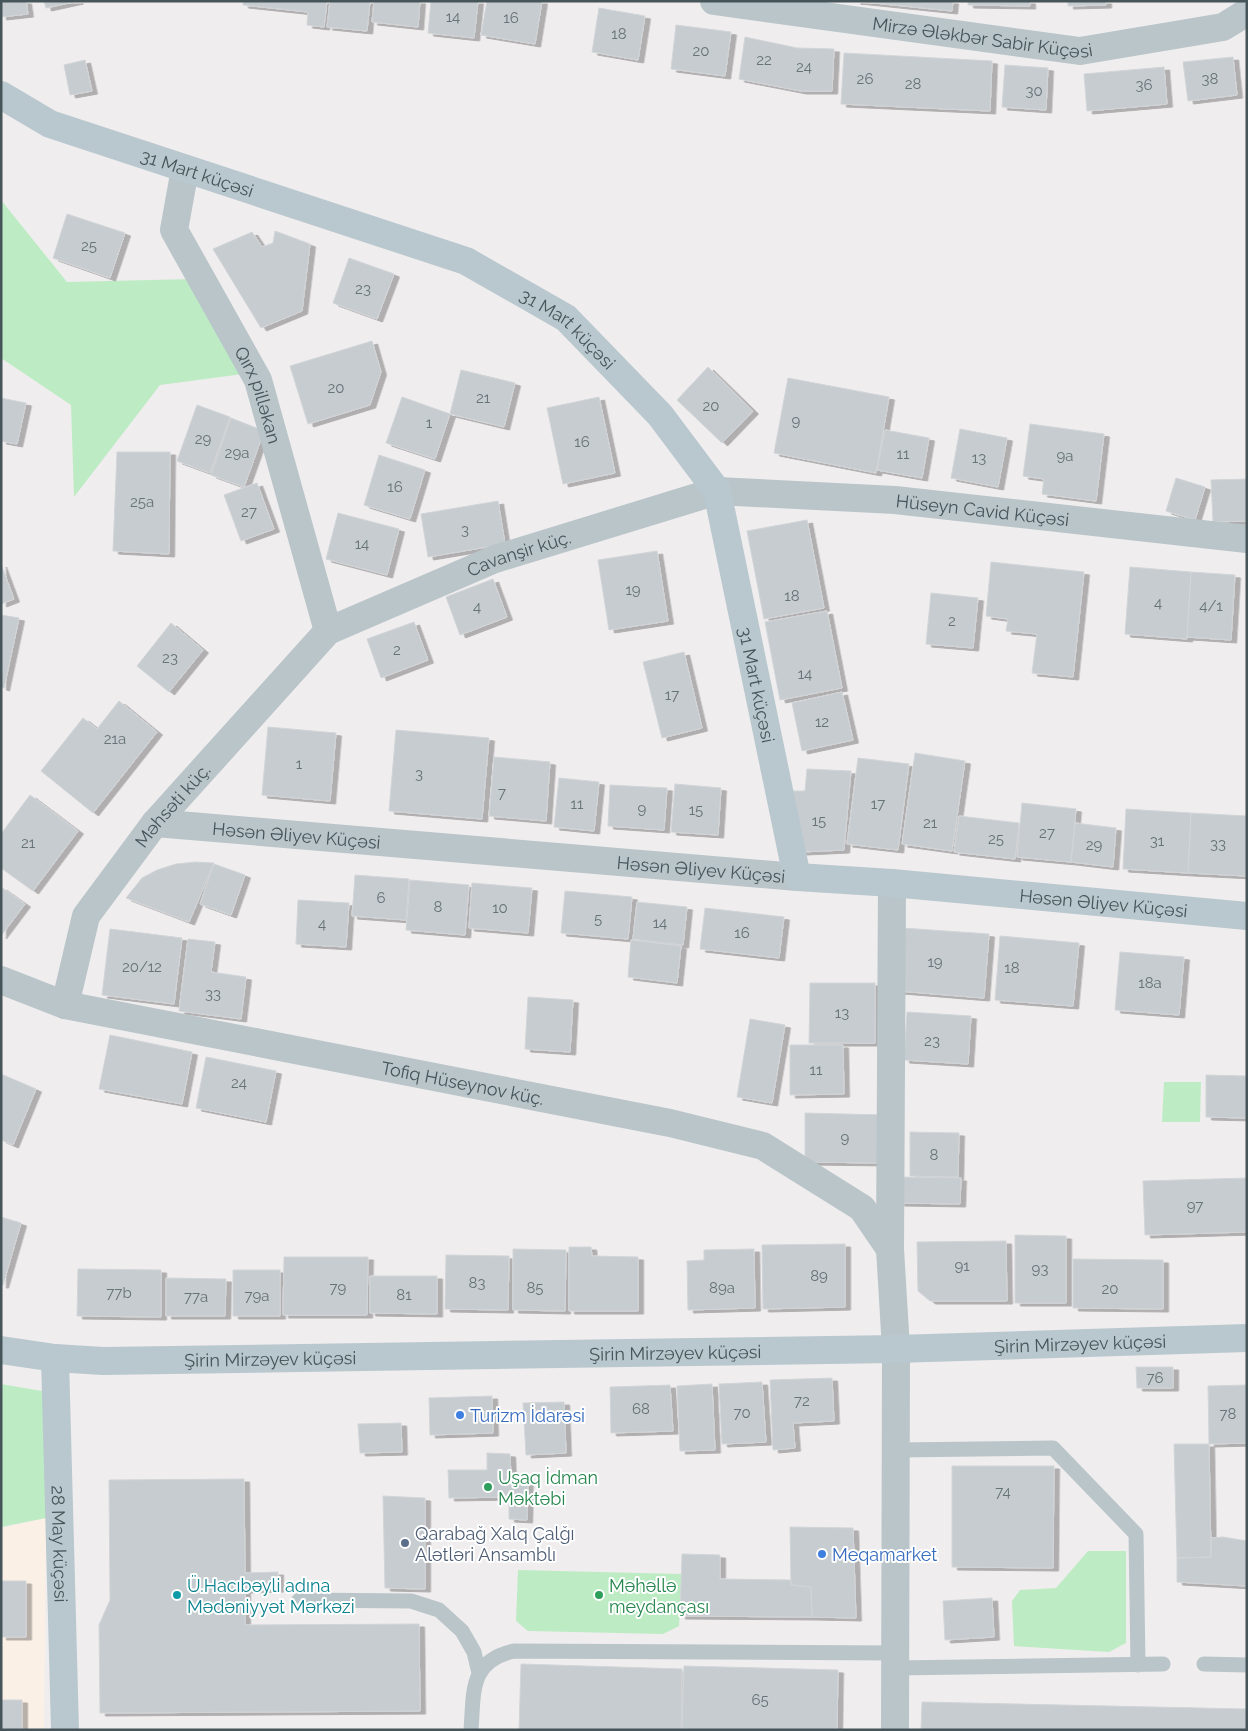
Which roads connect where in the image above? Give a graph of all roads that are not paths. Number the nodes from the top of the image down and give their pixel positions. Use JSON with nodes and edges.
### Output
{"nodes":[{"id":1,"x":714,"y":1,"type":"edge"},
{"id":2,"x":1247,"y":12,"type":"edge"},
{"id":3,"x":1,"y":95,"type":"edge"},
{"id":4,"x":185,"y":169,"type":"junction"},
{"id":5,"x":717,"y":492,"type":"junction"},
{"id":6,"x":1247,"y":539,"type":"edge"},
{"id":7,"x":328,"y":631,"type":"junction"},
{"id":8,"x":155,"y":824,"type":"junction"},
{"id":9,"x":797,"y":877,"type":"junction"},
{"id":10,"x":892,"y":883,"type":"junction"},
{"id":11,"x":1247,"y":916,"type":"edge"},
{"id":12,"x":1,"y":980,"type":"edge"},
{"id":13,"x":65,"y":1005,"type":"junction"},
{"id":14,"x":890,"y":1249,"type":"junction"},
{"id":15,"x":1247,"y":1338,"type":"edge"},
{"id":16,"x":896,"y":1349,"type":"junction"},
{"id":17,"x":1,"y":1350,"type":"edge"},
{"id":18,"x":55,"y":1358,"type":"junction"},
{"id":19,"x":896,"y":1450,"type":"junction"},
{"id":20,"x":299,"y":1600,"type":"dead end"},
{"id":21,"x":894,"y":1660,"type":"junction"},
{"id":22,"x":1163,"y":1664,"type":"dead end"},
{"id":23,"x":1204,"y":1664,"type":"dead end"},
{"id":24,"x":1138,"y":1665,"type":"junction"},
{"id":25,"x":1247,"y":1665,"type":"edge"},
{"id":26,"x":479,"y":1673,"type":"junction"},
{"id":27,"x":65,"y":1730,"type":"edge"},
{"id":28,"x":471,"y":1730,"type":"edge"},
{"id":29,"x":895,"y":1730,"type":"edge"}],
"edges":[{"from":1,"to":2,"type":"street","name":"Mirzə Ələkbər Sabir Küçəsi"},
{"from":3,"to":4,"type":"street","name":"31 Mart küçəsi"},
{"from":4,"to":5,"type":"street","name":"31 Mart küçəsi"},
{"from":4,"to":7,"type":"street","name":"Qırx pilləkan"},
{"from":5,"to":6,"type":"street","name":"Hüseyn Cavid Küçəsi"},
{"from":5,"to":7,"type":"street","name":"Cavanşir küç."},
{"from":5,"to":9,"type":"street","name":"31 Mart küçəsi"},
{"from":7,"to":8,"type":"street","name":"Məhsəti küç."},
{"from":8,"to":9,"type":"street","name":"Həsən Əliyev Küçəsi"},
{"from":8,"to":13,"type":"street","name":"Məhsəti küç."},
{"from":9,"to":10,"type":"street","name":"Həsən Əliyev Küçəsi"},
{"from":10,"to":11,"type":"street","name":"Həsən Əliyev Küçəsi"},
{"from":10,"to":14,"type":"street"},
{"from":12,"to":13,"type":"street","name":"Tofiq Hüseynov küç."},
{"from":13,"to":14,"type":"street","name":"Tofiq Hüseynov küç."},
{"from":14,"to":16,"type":"street"},
{"from":15,"to":16,"type":"street","name":"Şirin Mirzəyev küçəsi"},
{"from":16,"to":18,"type":"street","name":"Şirin Mirzəyev küçəsi"},
{"from":16,"to":19,"type":"street"},
{"from":17,"to":18,"type":"street"},
{"from":18,"to":27,"type":"street","name":"28 May küçəsi"},
{"from":19,"to":21,"type":"street"},
{"from":19,"to":24,"type":"lane"},
{"from":20,"to":26,"type":"lane"},
{"from":21,"to":24,"type":"lane"},
{"from":21,"to":26,"type":"lane"},
{"from":21,"to":29,"type":"street"},
{"from":22,"to":24,"type":"lane"},
{"from":23,"to":25,"type":"lane"},
{"from":26,"to":28,"type":"lane"}]}
